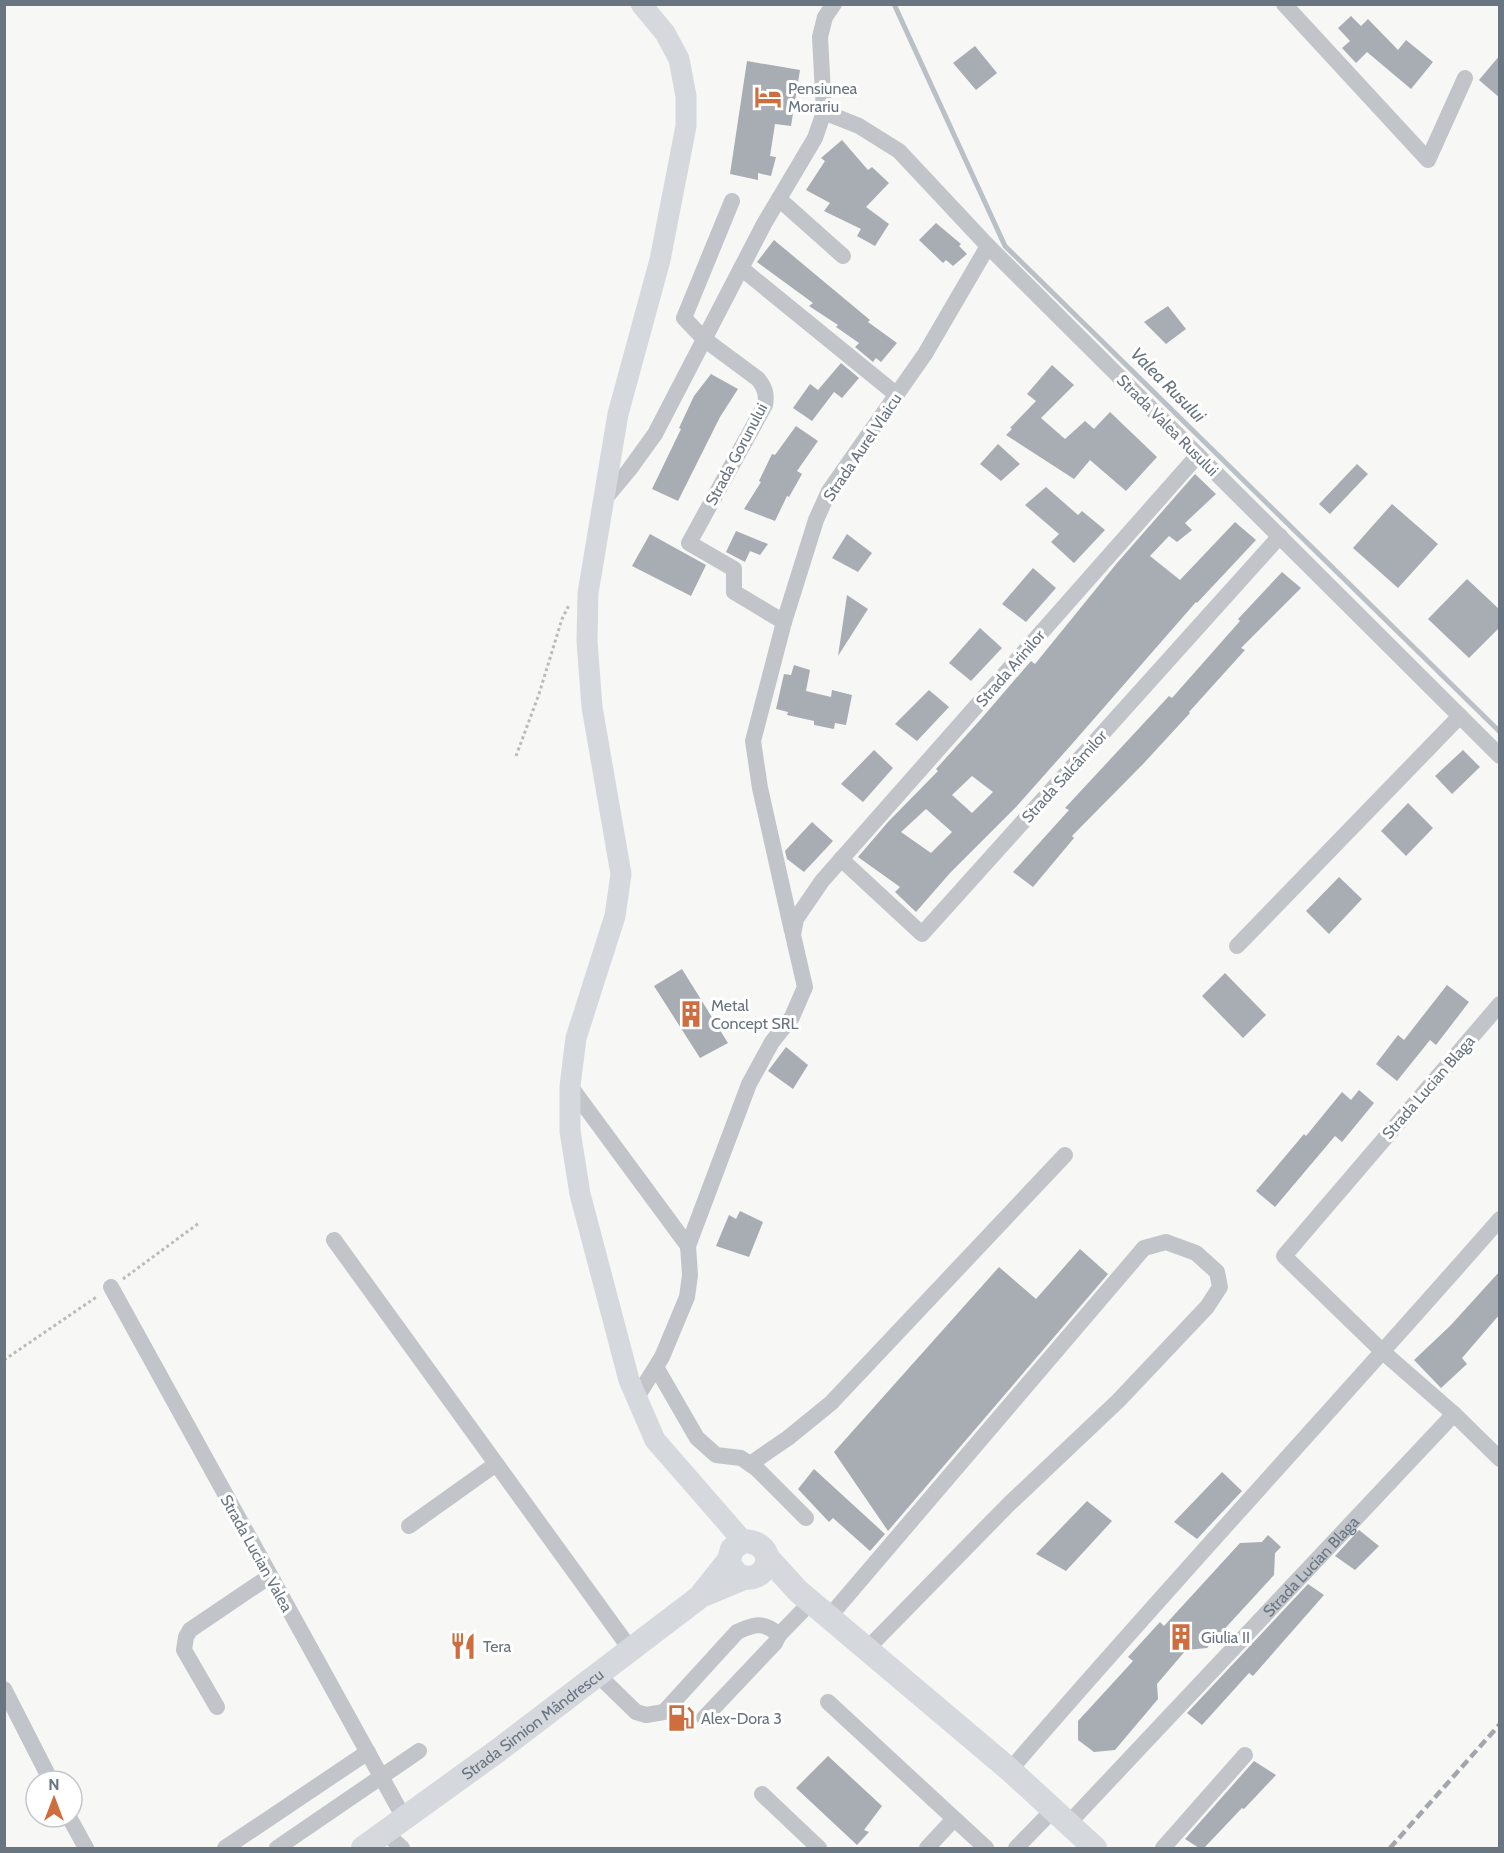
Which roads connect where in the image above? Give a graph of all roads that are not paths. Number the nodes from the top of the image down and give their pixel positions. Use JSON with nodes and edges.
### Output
{"nodes":[{"id":1,"x":641,"y":4,"type":"edge"},
{"id":2,"x":834,"y":4,"type":"edge"},
{"id":3,"x":1284,"y":4,"type":"edge"},
{"id":4,"x":1465,"y":78,"type":"dead end"},
{"id":5,"x":824,"y":112,"type":"junction"},
{"id":6,"x":779,"y":199,"type":"junction"},
{"id":7,"x":732,"y":201,"type":"dead end"},
{"id":8,"x":988,"y":246,"type":"junction"},
{"id":9,"x":843,"y":256,"type":"dead end"},
{"id":10,"x":741,"y":268,"type":"junction"},
{"id":11,"x":704,"y":339,"type":"junction"},
{"id":12,"x":897,"y":395,"type":"junction"},
{"id":13,"x":1198,"y":455,"type":"junction"},
{"id":14,"x":603,"y":500,"type":"junction"},
{"id":15,"x":1280,"y":536,"type":"junction"},
{"id":16,"x":784,"y":622,"type":"junction"},
{"id":17,"x":1460,"y":716,"type":"junction"},
{"id":18,"x":1500,"y":756,"type":"edge"},
{"id":19,"x":841,"y":859,"type":"junction"},
{"id":20,"x":793,"y":935,"type":"junction"},
{"id":21,"x":1237,"y":946,"type":"dead end"},
{"id":22,"x":1500,"y":1004,"type":"edge"},
{"id":23,"x":570,"y":1086,"type":"junction"},
{"id":24,"x":1065,"y":1155,"type":"dead end"},
{"id":25,"x":1500,"y":1219,"type":"edge"},
{"id":26,"x":334,"y":1240,"type":"dead end"},
{"id":27,"x":688,"y":1246,"type":"junction"},
{"id":28,"x":111,"y":1287,"type":"dead end"},
{"id":29,"x":1383,"y":1352,"type":"junction"},
{"id":30,"x":656,"y":1367,"type":"junction"},
{"id":31,"x":637,"y":1397,"type":"junction"},
{"id":32,"x":1454,"y":1414,"type":"junction"},
{"id":33,"x":1500,"y":1459,"type":"edge"},
{"id":34,"x":496,"y":1464,"type":"junction"},
{"id":35,"x":750,"y":1464,"type":"junction"},
{"id":36,"x":806,"y":1518,"type":"dead end"},
{"id":37,"x":409,"y":1526,"type":"dead end"},
{"id":38,"x":735,"y":1550,"type":"junction"},
{"id":39,"x":758,"y":1570,"type":"junction"},
{"id":40,"x":270,"y":1576,"type":"junction"},
{"id":41,"x":701,"y":1596,"type":"junction"},
{"id":42,"x":813,"y":1603,"type":"junction"},
{"id":43,"x":779,"y":1635,"type":"junction"},
{"id":44,"x":867,"y":1649,"type":"junction"},
{"id":45,"x":630,"y":1650,"type":"junction"},
{"id":46,"x":598,"y":1675,"type":"junction"},
{"id":47,"x":4,"y":1689,"type":"edge"},
{"id":48,"x":828,"y":1702,"type":"dead end"},
{"id":49,"x":218,"y":1707,"type":"dead end"},
{"id":50,"x":704,"y":1718,"type":"dead end"},
{"id":51,"x":419,"y":1751,"type":"dead end"},
{"id":52,"x":368,"y":1752,"type":"junction"},
{"id":53,"x":1245,"y":1755,"type":"dead end"},
{"id":54,"x":45,"y":1769,"type":"edge"},
{"id":55,"x":1010,"y":1770,"type":"junction"},
{"id":56,"x":382,"y":1777,"type":"junction"},
{"id":57,"x":762,"y":1794,"type":"dead end"},
{"id":58,"x":1061,"y":1817,"type":"junction"},
{"id":59,"x":404,"y":1818,"type":"junction"},
{"id":60,"x":954,"y":1819,"type":"junction"},
{"id":61,"x":76,"y":1829,"type":"edge"},
{"id":62,"x":393,"y":1840,"type":"edge"},
{"id":63,"x":86,"y":1848,"type":"edge"},
{"id":64,"x":225,"y":1848,"type":"edge"},
{"id":65,"x":277,"y":1848,"type":"edge"},
{"id":66,"x":363,"y":1848,"type":"edge"},
{"id":67,"x":819,"y":1848,"type":"edge"},
{"id":68,"x":927,"y":1848,"type":"edge"},
{"id":69,"x":986,"y":1848,"type":"edge"},
{"id":70,"x":1016,"y":1848,"type":"edge"},
{"id":71,"x":1095,"y":1848,"type":"edge"},
{"id":72,"x":1163,"y":1848,"type":"edge"}],
"edges":[{"from":1,"to":14,"type":"main road"},
{"from":2,"to":5,"type":"street"},
{"from":3,"to":4,"type":"street"},
{"from":5,"to":6,"type":"street"},
{"from":5,"to":8,"type":"street","name":"Strada Valea Rusului"},
{"from":6,"to":9,"type":"street"},
{"from":6,"to":10,"type":"street"},
{"from":7,"to":11,"type":"street"},
{"from":8,"to":12,"type":"street","name":"Strada Aurel Vlaicu"},
{"from":8,"to":13,"type":"street","name":"Strada Valea Rusului"},
{"from":10,"to":11,"type":"street"},
{"from":10,"to":12,"type":"street"},
{"from":11,"to":14,"type":"street"},
{"from":11,"to":16,"type":"street","name":"Strada Gorunului"},
{"from":12,"to":16,"type":"street","name":"Strada Aurel Vlaicu"},
{"from":13,"to":15,"type":"street","name":"Strada Valea Rusului"},
{"from":13,"to":19,"type":"street","name":"Strada Arinilor"},
{"from":14,"to":23,"type":"main road"},
{"from":15,"to":17,"type":"street","name":"Strada Valea Rusului"},
{"from":15,"to":19,"type":"street","name":"Strada Salcâmilor"},
{"from":16,"to":20,"type":"street","name":"Strada Aurel Vlaicu"},
{"from":17,"to":18,"type":"street","name":"Strada Valea Rusului"},
{"from":17,"to":21,"type":"street"},
{"from":19,"to":20,"type":"street","name":"Strada Arinilor"},
{"from":20,"to":27,"type":"street","name":"Strada Aurel Vlaicu"},
{"from":22,"to":29,"type":"street","name":"Strada Lucian Blaga"},
{"from":23,"to":27,"type":"street"},
{"from":23,"to":31,"type":"main road"},
{"from":24,"to":35,"type":"street"},
{"from":25,"to":29,"type":"street"},
{"from":26,"to":34,"type":"street"},
{"from":27,"to":30,"type":"street"},
{"from":28,"to":40,"type":"street","name":"Strada Lucian Valea"},
{"from":29,"to":32,"type":"street","name":"Strada Lucian Blaga"},
{"from":29,"to":55,"type":"street"},
{"from":30,"to":31,"type":"street"},
{"from":30,"to":35,"type":"street"},
{"from":31,"to":38,"type":"main road"},
{"from":32,"to":33,"type":"street","name":"Strada Lucian Blaga"},
{"from":32,"to":58,"type":"street","name":"Strada Lucian Blaga"},
{"from":34,"to":37,"type":"street"},
{"from":34,"to":45,"type":"street"},
{"from":35,"to":36,"type":"street"},
{"from":38,"to":39,"type":"highway"},
{"from":38,"to":39,"type":"highway"},
{"from":38,"to":41,"type":"highway","name":"Strada Simion Mândrescu"},
{"from":39,"to":41,"type":"highway","name":"Strada Simion Mândrescu"},
{"from":39,"to":42,"type":"highway"},
{"from":40,"to":49,"type":"street"},
{"from":40,"to":52,"type":"street","name":"Strada Lucian Valea"},
{"from":41,"to":45,"type":"highway","name":"Strada Simion Mândrescu"},
{"from":42,"to":43,"type":"street"},
{"from":42,"to":44,"type":"highway"},
{"from":42,"to":44,"type":"street"},
{"from":43,"to":46,"type":"street"},
{"from":43,"to":50,"type":"street"},
{"from":44,"to":55,"type":"highway"},
{"from":45,"to":46,"type":"highway","name":"Strada Simion Mândrescu"},
{"from":46,"to":59,"type":"highway","name":"Strada Simion Mândrescu"},
{"from":47,"to":54,"type":"street"},
{"from":48,"to":60,"type":"street"},
{"from":51,"to":56,"type":"street"},
{"from":52,"to":56,"type":"street","name":"Strada Lucian Valea"},
{"from":52,"to":64,"type":"street"},
{"from":53,"to":72,"type":"street"},
{"from":55,"to":58,"type":"highway"},
{"from":56,"to":59,"type":"street","name":"Strada Lucian Valea"},
{"from":56,"to":65,"type":"street"},
{"from":57,"to":67,"type":"street"},
{"from":58,"to":70,"type":"street","name":"Strada Lucian Blaga"},
{"from":58,"to":71,"type":"highway"},
{"from":59,"to":62,"type":"highway","name":"Strada Simion Mândrescu"},
{"from":60,"to":68,"type":"street"},
{"from":60,"to":69,"type":"street"},
{"from":61,"to":63,"type":"street"},
{"from":62,"to":66,"type":"highway","name":"Strada Simion Mândrescu"}]}
